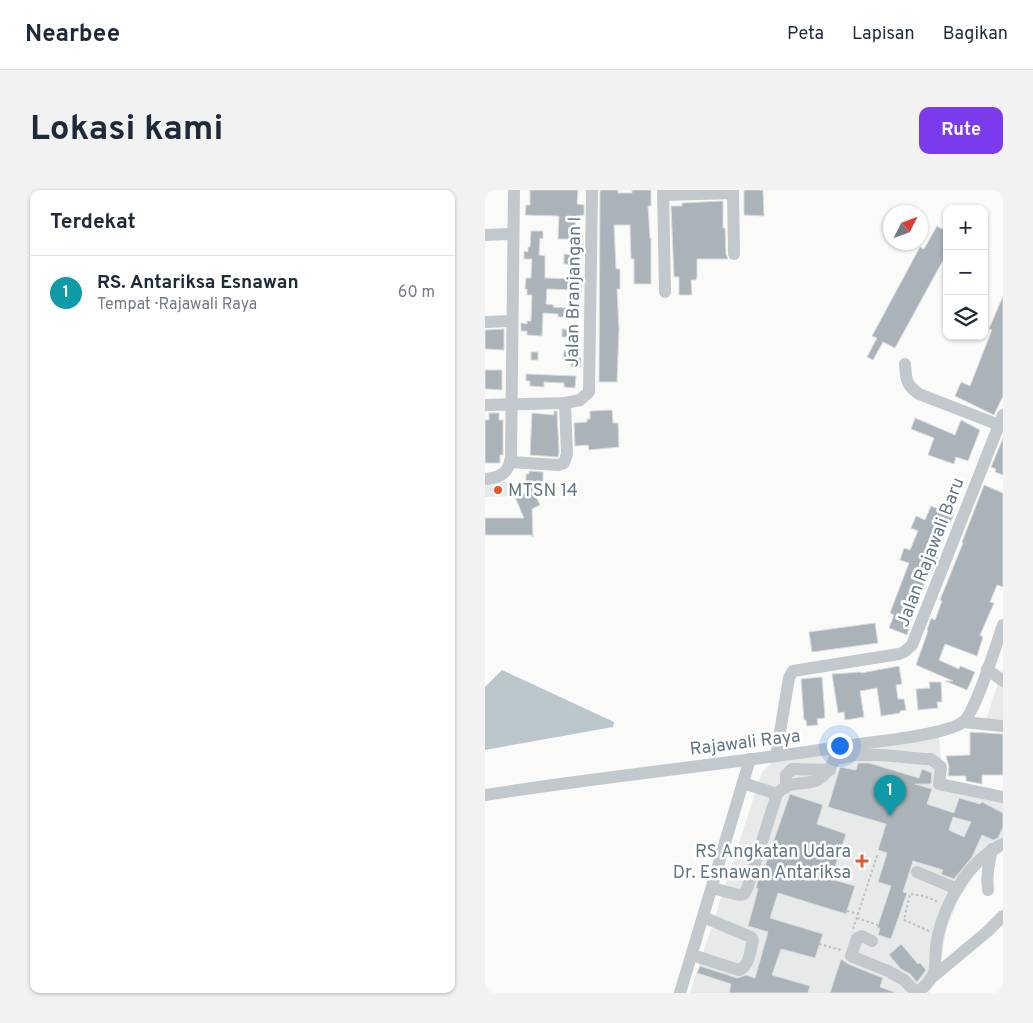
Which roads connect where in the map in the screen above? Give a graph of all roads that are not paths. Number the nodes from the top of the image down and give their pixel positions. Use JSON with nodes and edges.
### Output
{"nodes":[{"id":1,"x":514,"y":190,"type":"edge"},
{"id":2,"x":592,"y":190,"type":"edge"},
{"id":3,"x":733,"y":191,"type":"edge"},
{"id":4,"x":663,"y":192,"type":"edge"},
{"id":5,"x":485,"y":234,"type":"edge"},
{"id":6,"x":513,"y":234,"type":"junction"},
{"id":7,"x":734,"y":254,"type":"dead end"},
{"id":8,"x":665,"y":292,"type":"dead end"},
{"id":9,"x":512,"y":321,"type":"junction"},
{"id":10,"x":485,"y":322,"type":"edge"},
{"id":11,"x":905,"y":364,"type":"dead end"},
{"id":12,"x":565,"y":403,"type":"junction"},
{"id":13,"x":511,"y":404,"type":"junction"},
{"id":14,"x":485,"y":405,"type":"edge"},
{"id":15,"x":1001,"y":420,"type":"edge"},
{"id":16,"x":510,"y":462,"type":"junction"},
{"id":17,"x":485,"y":479,"type":"edge"},
{"id":18,"x":1003,"y":625,"type":"edge"},
{"id":19,"x":987,"y":670,"type":"junction"},
{"id":20,"x":1003,"y":681,"type":"edge"},
{"id":21,"x":963,"y":722,"type":"junction"},
{"id":22,"x":1003,"y":726,"type":"edge"},
{"id":23,"x":776,"y":756,"type":"junction"},
{"id":24,"x":750,"y":759,"type":"junction"},
{"id":25,"x":833,"y":759,"type":"junction"},
{"id":26,"x":743,"y":784,"type":"junction"},
{"id":27,"x":781,"y":790,"type":"junction"},
{"id":28,"x":485,"y":795,"type":"edge"},
{"id":29,"x":1003,"y":797,"type":"edge"},
{"id":30,"x":998,"y":846,"type":"edge"},
{"id":31,"x":917,"y":872,"type":"dead end"},
{"id":32,"x":712,"y":888,"type":"junction"},
{"id":33,"x":957,"y":889,"type":"junction"},
{"id":34,"x":988,"y":890,"type":"dead end"},
{"id":35,"x":1003,"y":916,"type":"edge"},
{"id":36,"x":703,"y":917,"type":"junction"},
{"id":37,"x":872,"y":941,"type":"dead end"},
{"id":38,"x":692,"y":956,"type":"junction"},
{"id":39,"x":934,"y":976,"type":"junction"},
{"id":40,"x":680,"y":993,"type":"edge"},
{"id":41,"x":917,"y":993,"type":"edge"}],
"edges":[{"from":1,"to":6,"type":"street"},
{"from":2,"to":12,"type":"street","name":"Jalan Branjangan I"},
{"from":3,"to":4,"type":"street"},
{"from":3,"to":7,"type":"street"},
{"from":4,"to":8,"type":"street"},
{"from":5,"to":6,"type":"street"},
{"from":6,"to":9,"type":"street"},
{"from":9,"to":10,"type":"street"},
{"from":9,"to":13,"type":"street"},
{"from":11,"to":15,"type":"street"},
{"from":12,"to":13,"type":"street"},
{"from":12,"to":16,"type":"street"},
{"from":13,"to":14,"type":"street"},
{"from":13,"to":16,"type":"street"},
{"from":15,"to":23,"type":"street","name":"Jalan Rajawali Baru"},
{"from":16,"to":17,"type":"street"},
{"from":18,"to":19,"type":"street"},
{"from":19,"to":20,"type":"street"},
{"from":19,"to":21,"type":"street"},
{"from":21,"to":22,"type":"street"},
{"from":21,"to":25,"type":"street","name":"Rajawali Raya"},
{"from":23,"to":24,"type":"street","name":"Rajawali Raya"},
{"from":23,"to":25,"type":"street","name":"Rajawali Raya"},
{"from":24,"to":26,"type":"street"},
{"from":24,"to":28,"type":"street","name":"Rajawali Raya"},
{"from":25,"to":27,"type":"street"},
{"from":25,"to":29,"type":"street"},
{"from":26,"to":27,"type":"street"},
{"from":26,"to":32,"type":"street"},
{"from":27,"to":32,"type":"street"},
{"from":30,"to":33,"type":"street"},
{"from":30,"to":34,"type":"street"},
{"from":31,"to":33,"type":"street"},
{"from":32,"to":36,"type":"street"},
{"from":33,"to":39,"type":"street"},
{"from":35,"to":39,"type":"street"},
{"from":36,"to":38,"type":"street"},
{"from":36,"to":38,"type":"street"},
{"from":37,"to":41,"type":"street"},
{"from":38,"to":40,"type":"street"},
{"from":39,"to":41,"type":"street"}]}
